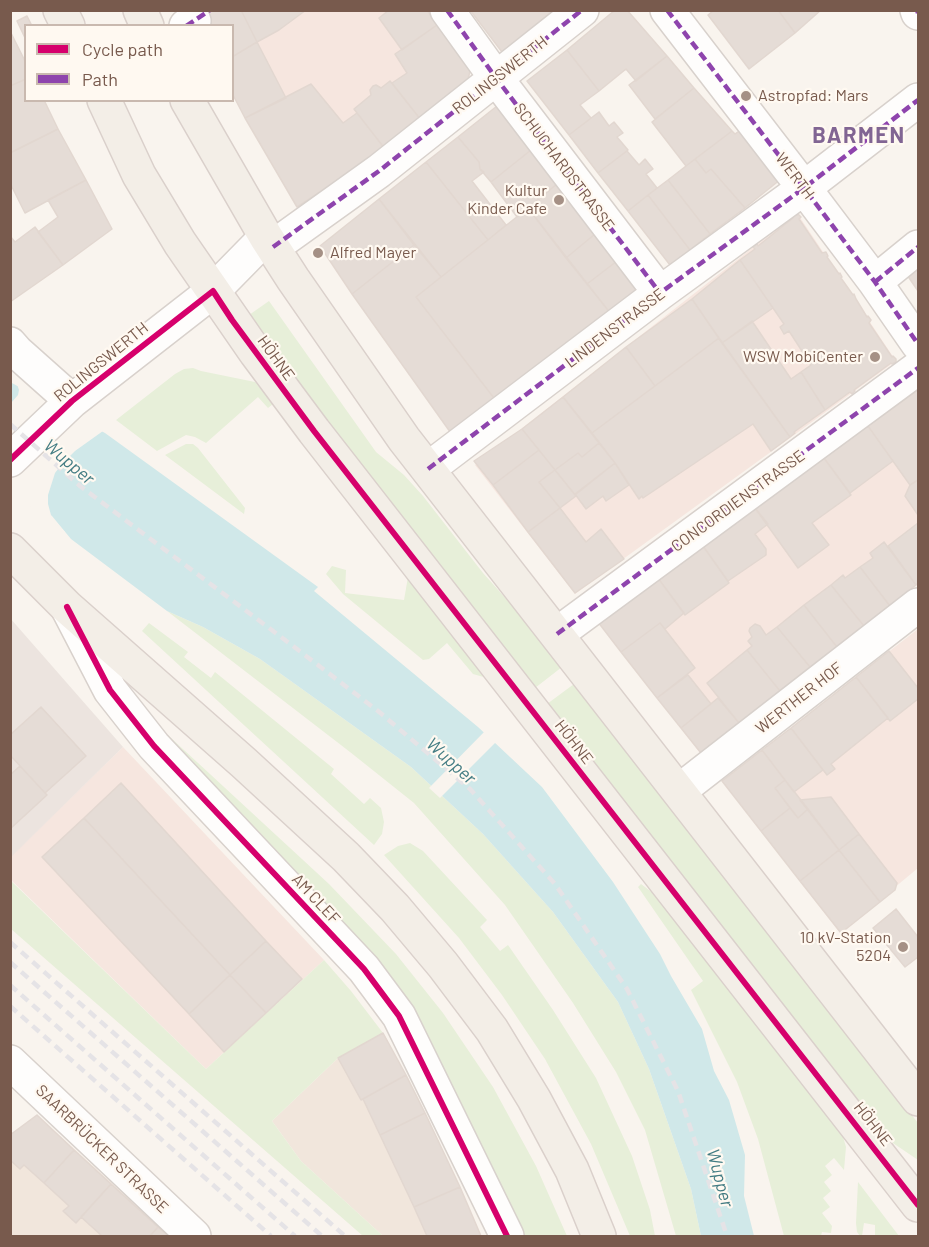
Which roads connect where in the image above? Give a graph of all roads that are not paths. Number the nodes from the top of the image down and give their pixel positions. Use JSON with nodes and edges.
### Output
{"nodes":[{"id":1,"x":60,"y":10,"type":"edge"},
{"id":2,"x":140,"y":10,"type":"edge"},
{"id":3,"x":447,"y":10,"type":"edge"},
{"id":4,"x":582,"y":10,"type":"edge"},
{"id":5,"x":667,"y":10,"type":"edge"},
{"id":6,"x":67,"y":24,"type":"edge"},
{"id":7,"x":146,"y":24,"type":"edge"},
{"id":8,"x":496,"y":78,"type":"junction"},
{"id":9,"x":918,"y":100,"type":"edge"},
{"id":10,"x":105,"y":102,"type":"edge"},
{"id":11,"x":188,"y":102,"type":"edge"},
{"id":12,"x":804,"y":188,"type":"junction"},
{"id":13,"x":270,"y":242,"type":"junction"},
{"id":14,"x":918,"y":247,"type":"edge"},
{"id":15,"x":875,"y":282,"type":"junction"},
{"id":16,"x":213,"y":291,"type":"junction"},
{"id":17,"x":660,"y":293,"type":"junction"},
{"id":18,"x":918,"y":344,"type":"edge"},
{"id":19,"x":14,"y":348,"type":"edge"},
{"id":20,"x":918,"y":368,"type":"edge"},
{"id":21,"x":69,"y":404,"type":"junction"},
{"id":22,"x":10,"y":460,"type":"edge"},
{"id":23,"x":428,"y":469,"type":"junction"},
{"id":24,"x":10,"y":550,"type":"edge"},
{"id":25,"x":918,"y":605,"type":"edge"},
{"id":26,"x":67,"y":607,"type":"junction"},
{"id":27,"x":557,"y":634,"type":"junction"},
{"id":28,"x":679,"y":791,"type":"junction"},
{"id":29,"x":10,"y":1062,"type":"edge"},
{"id":30,"x":918,"y":1099,"type":"edge"},
{"id":31,"x":913,"y":1194,"type":"edge"},
{"id":32,"x":194,"y":1236,"type":"edge"},
{"id":33,"x":507,"y":1236,"type":"edge"},
{"id":34,"x":599,"y":1236,"type":"edge"}],
"edges":[{"from":1,"to":6,"type":"main road"},
{"from":2,"to":7,"type":"main road"},
{"from":3,"to":8,"type":"street","name":"SCHUCHARDSTRASSE"},
{"from":4,"to":8,"type":"street","name":"ROLINGSWERTH"},
{"from":5,"to":12,"type":"street","name":"WERTH"},
{"from":8,"to":13,"type":"street","name":"ROLINGSWERTH"},
{"from":8,"to":17,"type":"street","name":"SCHUCHARDSTRASSE"},
{"from":9,"to":12,"type":"street","name":"LINDENSTRASSE"},
{"from":10,"to":16,"type":"main road","name":"HÖHNE"},
{"from":11,"to":13,"type":"main road"},
{"from":12,"to":15,"type":"street","name":"WERTH"},
{"from":12,"to":17,"type":"street","name":"LINDENSTRASSE"},
{"from":13,"to":16,"type":"street","name":"ROLINGSWERTH"},
{"from":13,"to":23,"type":"main road"},
{"from":14,"to":15,"type":"street"},
{"from":15,"to":18,"type":"street","name":"WERTH"},
{"from":16,"to":21,"type":"street","name":"ROLINGSWERTH"},
{"from":16,"to":31,"type":"main road","name":"HÖHNE"},
{"from":17,"to":23,"type":"street","name":"LINDENSTRASSE"},
{"from":19,"to":21,"type":"street"},
{"from":20,"to":27,"type":"street","name":"CONCORDIENSTRASSE"},
{"from":21,"to":22,"type":"street","name":"ROLINGSWERTH"},
{"from":23,"to":27,"type":"main road"},
{"from":24,"to":26,"type":"main road","name":"AM CLEF"},
{"from":25,"to":28,"type":"street","name":"WERTHER HOF"},
{"from":26,"to":33,"type":"street","name":"AM CLEF"},
{"from":26,"to":34,"type":"main road","name":"AM CLEF"},
{"from":27,"to":28,"type":"main road"},
{"from":28,"to":30,"type":"main road"},
{"from":29,"to":32,"type":"street","name":"SAARBRÜCKER STRASSE"}]}
